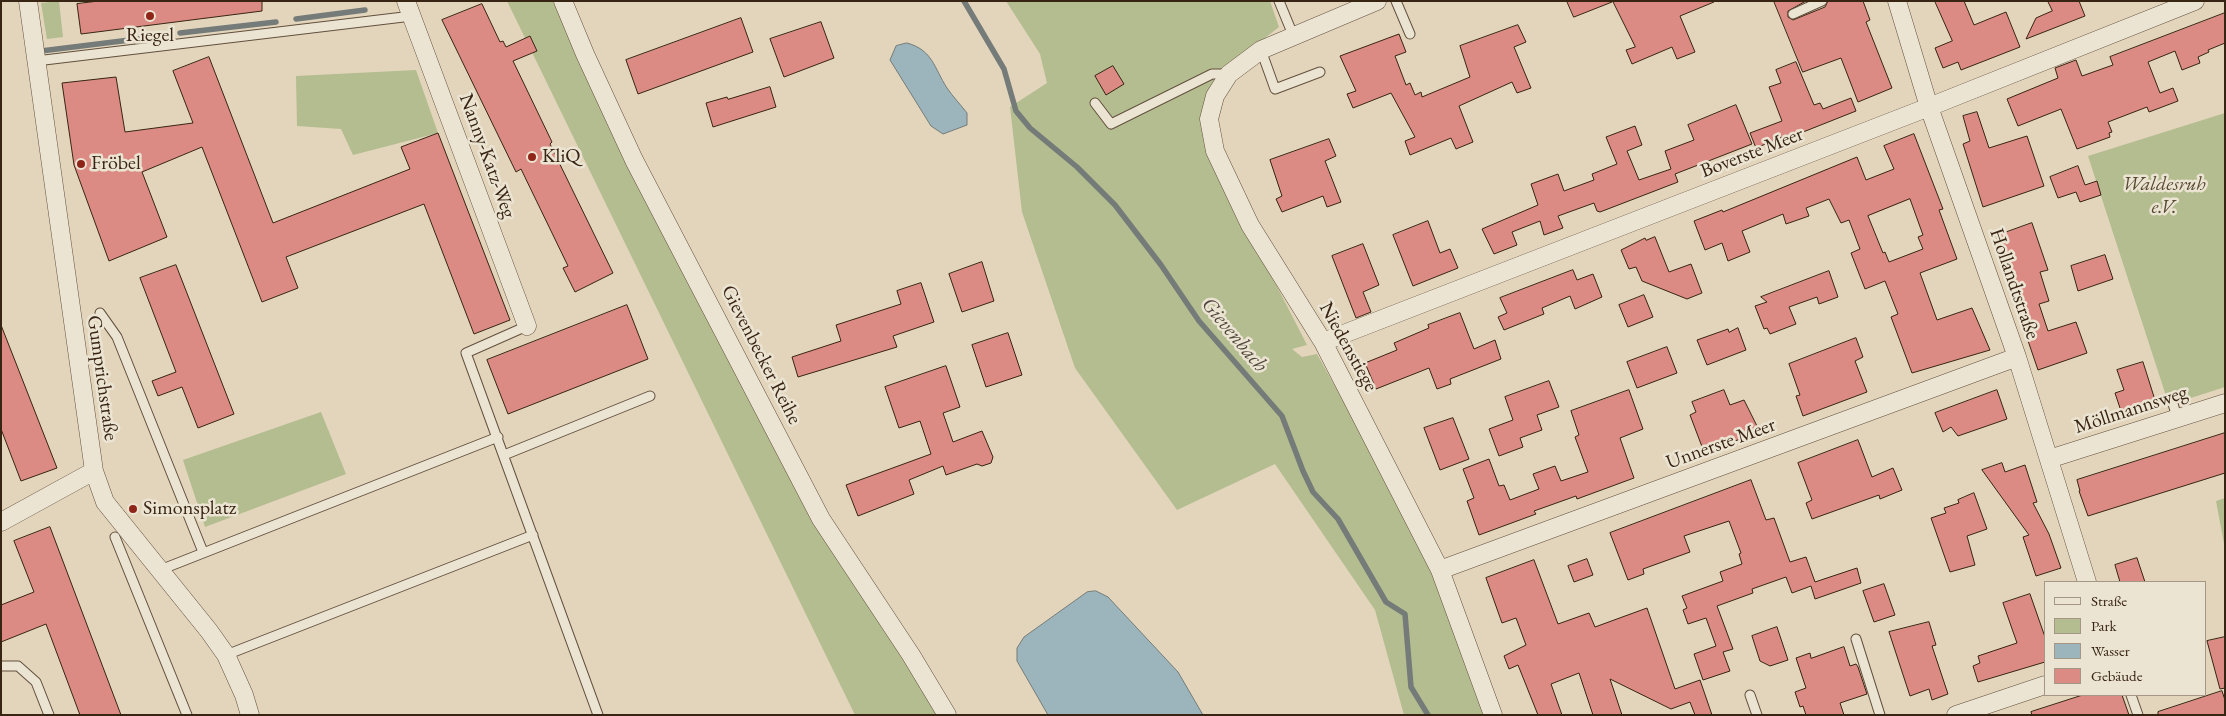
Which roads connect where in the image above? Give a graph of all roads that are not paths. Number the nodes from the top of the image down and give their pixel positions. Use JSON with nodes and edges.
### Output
{"nodes":[{"id":1,"x":28,"y":1,"type":"edge"},
{"id":2,"x":563,"y":1,"type":"edge"},
{"id":3,"x":1279,"y":1,"type":"edge"},
{"id":4,"x":1377,"y":1,"type":"edge"},
{"id":5,"x":1396,"y":1,"type":"edge"},
{"id":6,"x":1822,"y":1,"type":"edge"},
{"id":7,"x":1897,"y":1,"type":"edge"},
{"id":8,"x":2196,"y":1,"type":"edge"},
{"id":9,"x":409,"y":9,"type":"edge"},
{"id":10,"x":1793,"y":14,"type":"dead end"},
{"id":11,"x":1410,"y":34,"type":"dead end"},
{"id":12,"x":1293,"y":35,"type":"junction"},
{"id":13,"x":1261,"y":50,"type":"junction"},
{"id":14,"x":36,"y":61,"type":"junction"},
{"id":15,"x":1320,"y":72,"type":"dead end"},
{"id":16,"x":1229,"y":74,"type":"junction"},
{"id":17,"x":1095,"y":103,"type":"dead end"},
{"id":18,"x":1929,"y":107,"type":"junction"},
{"id":19,"x":100,"y":313,"type":"dead end"},
{"id":20,"x":527,"y":326,"type":"joint"},
{"id":21,"x":1323,"y":342,"type":"junction"},
{"id":22,"x":2017,"y":357,"type":"junction"},
{"id":23,"x":650,"y":396,"type":"dead end"},
{"id":24,"x":2172,"y":400,"type":"dead end"},
{"id":25,"x":2225,"y":403,"type":"edge"},
{"id":26,"x":2178,"y":418,"type":"junction"},
{"id":27,"x":498,"y":438,"type":"junction"},
{"id":28,"x":504,"y":455,"type":"junction"},
{"id":29,"x":2049,"y":459,"type":"junction"},
{"id":30,"x":94,"y":471,"type":"junction"},
{"id":31,"x":1,"y":522,"type":"edge"},
{"id":32,"x":533,"y":535,"type":"junction"},
{"id":33,"x":116,"y":537,"type":"dead end"},
{"id":34,"x":203,"y":552,"type":"junction"},
{"id":35,"x":160,"y":570,"type":"junction"},
{"id":36,"x":1440,"y":570,"type":"junction"},
{"id":37,"x":2087,"y":581,"type":"edge"},
{"id":38,"x":1856,"y":639,"type":"dead end"},
{"id":39,"x":226,"y":655,"type":"junction"},
{"id":40,"x":1,"y":666,"type":"edge"},
{"id":41,"x":2044,"y":685,"type":"edge"},
{"id":42,"x":1750,"y":695,"type":"dead end"},
{"id":43,"x":2131,"y":696,"type":"edge"},
{"id":44,"x":49,"y":715,"type":"edge"},
{"id":45,"x":187,"y":715,"type":"edge"},
{"id":46,"x":250,"y":715,"type":"edge"},
{"id":47,"x":598,"y":715,"type":"edge"},
{"id":48,"x":947,"y":715,"type":"edge"},
{"id":49,"x":1493,"y":715,"type":"edge"},
{"id":50,"x":1757,"y":715,"type":"edge"},
{"id":51,"x":1880,"y":715,"type":"edge"},
{"id":52,"x":1956,"y":715,"type":"edge"},
{"id":53,"x":2138,"y":715,"type":"edge"}],
"edges":[{"from":1,"to":14,"type":"street","name":"Gumprichstraße"},
{"from":2,"to":48,"type":"street","name":"Gievenbecker Reihe"},
{"from":3,"to":12,"type":"lane"},
{"from":4,"to":12,"type":"street","name":"Niedenstiege"},
{"from":5,"to":11,"type":"lane"},
{"from":6,"to":10,"type":"lane"},
{"from":7,"to":18,"type":"street","name":"Hollandtstraße"},
{"from":8,"to":18,"type":"street","name":"Boverste Meer"},
{"from":9,"to":14,"type":"lane"},
{"from":9,"to":20,"type":"street","name":"Nanny-Katz-Weg"},
{"from":12,"to":13,"type":"street","name":"Niedenstiege"},
{"from":13,"to":15,"type":"lane"},
{"from":13,"to":16,"type":"street","name":"Niedenstiege"},
{"from":14,"to":30,"type":"street","name":"Gumprichstraße"},
{"from":16,"to":17,"type":"lane"},
{"from":16,"to":21,"type":"street","name":"Niedenstiege"},
{"from":18,"to":21,"type":"street","name":"Boverste Meer"},
{"from":18,"to":22,"type":"street","name":"Hollandtstraße"},
{"from":19,"to":34,"type":"lane"},
{"from":20,"to":27,"type":"lane"},
{"from":21,"to":36,"type":"street","name":"Niedenstiege"},
{"from":22,"to":29,"type":"street","name":"Hollandtstraße"},
{"from":22,"to":36,"type":"street","name":"Unnerste Meer"},
{"from":23,"to":28,"type":"lane"},
{"from":24,"to":26,"type":"lane"},
{"from":25,"to":26,"type":"street","name":"Möllmannsweg"},
{"from":26,"to":29,"type":"street","name":"Möllmannsweg"},
{"from":27,"to":28,"type":"lane"},
{"from":27,"to":34,"type":"lane"},
{"from":28,"to":32,"type":"lane"},
{"from":29,"to":37,"type":"street","name":"Hollandtstraße"},
{"from":30,"to":31,"type":"street"},
{"from":30,"to":35,"type":"street","name":"Gumprichstraße"},
{"from":32,"to":39,"type":"lane"},
{"from":32,"to":47,"type":"lane"},
{"from":33,"to":45,"type":"lane"},
{"from":34,"to":35,"type":"lane"},
{"from":35,"to":39,"type":"street","name":"Gumprichstraße"},
{"from":36,"to":49,"type":"street","name":"Niedenstiege"},
{"from":38,"to":51,"type":"lane"},
{"from":39,"to":46,"type":"street","name":"Gumprichstraße"},
{"from":40,"to":44,"type":"lane"},
{"from":41,"to":52,"type":"street"},
{"from":42,"to":50,"type":"lane"},
{"from":43,"to":53,"type":"lane"}]}
